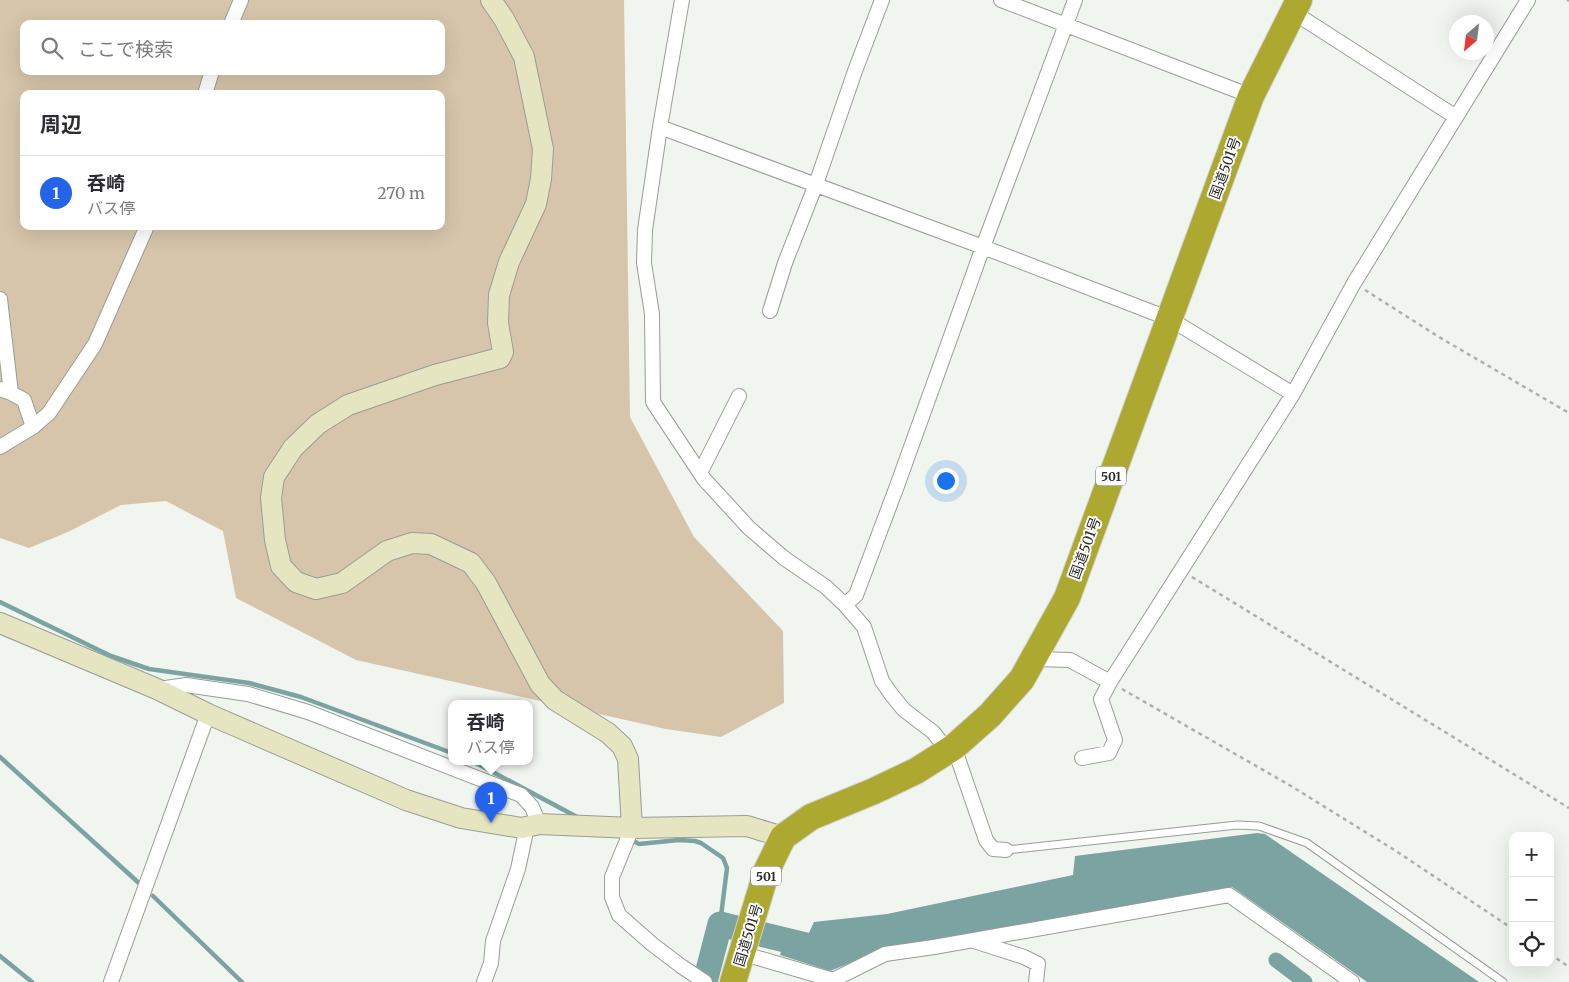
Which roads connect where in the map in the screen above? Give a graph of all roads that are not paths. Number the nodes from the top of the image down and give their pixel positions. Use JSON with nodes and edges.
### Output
{"nodes":[{"id":1,"x":241,"y":0,"type":"edge"},
{"id":2,"x":492,"y":0,"type":"edge"},
{"id":3,"x":682,"y":0,"type":"edge"},
{"id":4,"x":882,"y":0,"type":"edge"},
{"id":5,"x":1001,"y":0,"type":"edge"},
{"id":6,"x":1075,"y":0,"type":"edge"},
{"id":7,"x":1528,"y":0,"type":"edge"},
{"id":8,"x":1296,"y":6,"type":"edge"},
{"id":9,"x":233,"y":20,"type":"edge"},
{"id":10,"x":1066,"y":25,"type":"junction"},
{"id":11,"x":211,"y":75,"type":"edge"},
{"id":12,"x":206,"y":90,"type":"edge"},
{"id":13,"x":1251,"y":96,"type":"junction"},
{"id":14,"x":1456,"y":116,"type":"junction"},
{"id":15,"x":660,"y":127,"type":"junction"},
{"id":16,"x":816,"y":184,"type":"junction"},
{"id":17,"x":145,"y":230,"type":"edge"},
{"id":18,"x":983,"y":246,"type":"junction"},
{"id":19,"x":0,"y":299,"type":"edge"},
{"id":20,"x":770,"y":311,"type":"dead end"},
{"id":21,"x":1170,"y":319,"type":"junction"},
{"id":22,"x":4,"y":392,"type":"edge"},
{"id":23,"x":1293,"y":394,"type":"junction"},
{"id":24,"x":740,"y":396,"type":"dead end"},
{"id":25,"x":33,"y":427,"type":"junction"},
{"id":26,"x":0,"y":446,"type":"edge"},
{"id":27,"x":700,"y":473,"type":"junction"},
{"id":28,"x":845,"y":605,"type":"junction"},
{"id":29,"x":0,"y":623,"type":"edge"},
{"id":30,"x":1035,"y":658,"type":"junction"},
{"id":31,"x":1110,"y":682,"type":"junction"},
{"id":32,"x":157,"y":689,"type":"junction"},
{"id":33,"x":208,"y":714,"type":"junction"},
{"id":34,"x":951,"y":749,"type":"junction"},
{"id":35,"x":1082,"y":758,"type":"dead end"},
{"id":36,"x":533,"y":826,"type":"junction"},
{"id":37,"x":627,"y":828,"type":"junction"},
{"id":38,"x":783,"y":837,"type":"junction"},
{"id":39,"x":1006,"y":850,"type":"joint"},
{"id":40,"x":971,"y":940,"type":"junction"},
{"id":41,"x":742,"y":953,"type":"junction"},
{"id":42,"x":701,"y":979,"type":"edge"},
{"id":43,"x":833,"y":980,"type":"junction"},
{"id":44,"x":111,"y":982,"type":"edge"},
{"id":45,"x":484,"y":982,"type":"edge"},
{"id":46,"x":733,"y":982,"type":"edge"},
{"id":47,"x":850,"y":982,"type":"edge"},
{"id":48,"x":1036,"y":982,"type":"edge"},
{"id":49,"x":1352,"y":982,"type":"edge"},
{"id":50,"x":1503,"y":982,"type":"edge"}],
"edges":[{"from":1,"to":9,"type":"street"},
{"from":2,"to":37,"type":"street"},
{"from":3,"to":15,"type":"street"},
{"from":4,"to":16,"type":"street"},
{"from":5,"to":10,"type":"street"},
{"from":6,"to":10,"type":"street"},
{"from":7,"to":14,"type":"street"},
{"from":8,"to":13,"type":"highway","name":"国道501号","number":"501"},
{"from":8,"to":14,"type":"street"},
{"from":10,"to":13,"type":"street"},
{"from":10,"to":18,"type":"street"},
{"from":11,"to":12,"type":"street"},
{"from":13,"to":21,"type":"highway","name":"国道501号","number":"501"},
{"from":14,"to":23,"type":"street"},
{"from":15,"to":16,"type":"street"},
{"from":15,"to":27,"type":"street"},
{"from":16,"to":18,"type":"street"},
{"from":16,"to":20,"type":"street"},
{"from":17,"to":25,"type":"street"},
{"from":18,"to":21,"type":"street"},
{"from":18,"to":28,"type":"street"},
{"from":19,"to":22,"type":"street"},
{"from":21,"to":23,"type":"street"},
{"from":21,"to":30,"type":"highway","name":"国道501号","number":"501"},
{"from":22,"to":25,"type":"street"},
{"from":23,"to":31,"type":"street"},
{"from":24,"to":27,"type":"street"},
{"from":25,"to":26,"type":"street"},
{"from":27,"to":28,"type":"street"},
{"from":28,"to":34,"type":"street"},
{"from":29,"to":32,"type":"street"},
{"from":30,"to":31,"type":"street"},
{"from":30,"to":34,"type":"highway","name":"国道501号","number":"501"},
{"from":31,"to":35,"type":"street"},
{"from":32,"to":33,"type":"street"},
{"from":32,"to":36,"type":"street"},
{"from":33,"to":36,"type":"street"},
{"from":33,"to":44,"type":"street"},
{"from":34,"to":38,"type":"highway","name":"国道501号","number":"501"},
{"from":34,"to":39,"type":"street"},
{"from":36,"to":37,"type":"street"},
{"from":36,"to":45,"type":"street"},
{"from":37,"to":38,"type":"street"},
{"from":37,"to":42,"type":"street"},
{"from":38,"to":41,"type":"highway","name":"国道501号","number":"501"},
{"from":39,"to":50,"type":"lane"},
{"from":40,"to":43,"type":"street"},
{"from":40,"to":48,"type":"street"},
{"from":40,"to":49,"type":"street"},
{"from":41,"to":43,"type":"street"},
{"from":41,"to":46,"type":"highway","name":"国道501号","number":"501"},
{"from":43,"to":47,"type":"street"}]}
